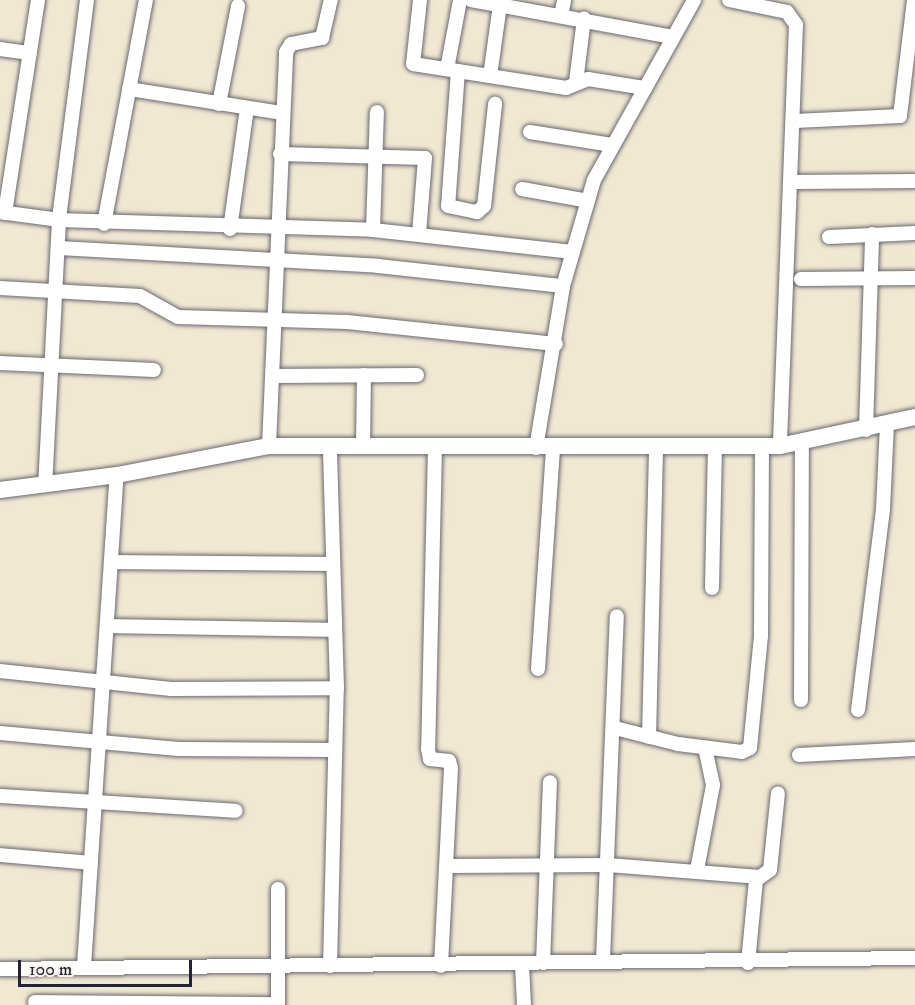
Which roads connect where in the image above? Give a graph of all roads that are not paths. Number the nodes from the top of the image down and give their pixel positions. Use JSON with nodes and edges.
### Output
{"nodes":[{"id":1,"x":38,"y":0,"type":"edge"},
{"id":2,"x":87,"y":0,"type":"edge"},
{"id":3,"x":146,"y":0,"type":"edge"},
{"id":4,"x":331,"y":0,"type":"edge"},
{"id":5,"x":420,"y":0,"type":"edge"},
{"id":6,"x":460,"y":0,"type":"edge"},
{"id":7,"x":471,"y":0,"type":"edge"},
{"id":8,"x":564,"y":0,"type":"edge"},
{"id":9,"x":694,"y":0,"type":"edge"},
{"id":10,"x":729,"y":0,"type":"edge"},
{"id":11,"x":914,"y":0,"type":"edge"},
{"id":12,"x":500,"y":5,"type":"junction"},
{"id":13,"x":238,"y":6,"type":"dead end"},
{"id":14,"x":561,"y":16,"type":"junction"},
{"id":15,"x":584,"y":19,"type":"junction"},
{"id":16,"x":673,"y":37,"type":"junction"},
{"id":17,"x":0,"y":49,"type":"edge"},
{"id":18,"x":30,"y":53,"type":"junction"},
{"id":19,"x":453,"y":70,"type":"junction"},
{"id":20,"x":490,"y":76,"type":"junction"},
{"id":21,"x":576,"y":82,"type":"junction"},
{"id":22,"x":645,"y":88,"type":"junction"},
{"id":23,"x":129,"y":89,"type":"junction"},
{"id":24,"x":219,"y":104,"type":"junction"},
{"id":25,"x":495,"y":104,"type":"dead end"},
{"id":26,"x":247,"y":108,"type":"junction"},
{"id":27,"x":377,"y":112,"type":"dead end"},
{"id":28,"x":282,"y":113,"type":"junction"},
{"id":29,"x":795,"y":121,"type":"junction"},
{"id":30,"x":530,"y":132,"type":"dead end"},
{"id":31,"x":612,"y":145,"type":"junction"},
{"id":32,"x":280,"y":154,"type":"junction"},
{"id":33,"x":378,"y":154,"type":"junction"},
{"id":34,"x":915,"y":181,"type":"edge"},
{"id":35,"x":794,"y":182,"type":"junction"},
{"id":36,"x":522,"y":189,"type":"dead end"},
{"id":37,"x":588,"y":201,"type":"junction"},
{"id":38,"x":3,"y":212,"type":"edge"},
{"id":39,"x":59,"y":220,"type":"junction"},
{"id":40,"x":104,"y":224,"type":"junction"},
{"id":41,"x":230,"y":229,"type":"junction"},
{"id":42,"x":279,"y":230,"type":"junction"},
{"id":43,"x":374,"y":230,"type":"junction"},
{"id":44,"x":915,"y":233,"type":"edge"},
{"id":45,"x":419,"y":234,"type":"junction"},
{"id":46,"x":872,"y":234,"type":"junction"},
{"id":47,"x":829,"y":237,"type":"dead end"},
{"id":48,"x":59,"y":249,"type":"junction"},
{"id":49,"x":573,"y":252,"type":"junction"},
{"id":50,"x":279,"y":263,"type":"junction"},
{"id":51,"x":870,"y":278,"type":"junction"},
{"id":52,"x":915,"y":278,"type":"edge"},
{"id":53,"x":801,"y":279,"type":"dead end"},
{"id":54,"x":563,"y":286,"type":"junction"},
{"id":55,"x":0,"y":288,"type":"edge"},
{"id":56,"x":56,"y":291,"type":"junction"},
{"id":57,"x":276,"y":319,"type":"junction"},
{"id":58,"x":556,"y":344,"type":"junction"},
{"id":59,"x":0,"y":363,"type":"edge"},
{"id":60,"x":51,"y":365,"type":"junction"},
{"id":61,"x":154,"y":370,"type":"dead end"},
{"id":62,"x":364,"y":375,"type":"junction"},
{"id":63,"x":417,"y":375,"type":"dead end"},
{"id":64,"x":273,"y":376,"type":"junction"},
{"id":65,"x":915,"y":417,"type":"edge"},
{"id":66,"x":887,"y":425,"type":"junction"},
{"id":67,"x":866,"y":430,"type":"junction"},
{"id":68,"x":802,"y":444,"type":"junction"},
{"id":69,"x":363,"y":445,"type":"junction"},
{"id":70,"x":268,"y":446,"type":"junction"},
{"id":71,"x":330,"y":446,"type":"junction"},
{"id":72,"x":780,"y":446,"type":"junction"},
{"id":73,"x":435,"y":447,"type":"junction"},
{"id":74,"x":762,"y":447,"type":"junction"},
{"id":75,"x":545,"y":448,"type":"junction"},
{"id":76,"x":656,"y":448,"type":"junction"},
{"id":77,"x":715,"y":448,"type":"junction"},
{"id":78,"x":117,"y":475,"type":"junction"},
{"id":79,"x":45,"y":485,"type":"junction"},
{"id":80,"x":0,"y":490,"type":"edge"},
{"id":81,"x":113,"y":562,"type":"junction"},
{"id":82,"x":329,"y":564,"type":"junction"},
{"id":83,"x":712,"y":588,"type":"dead end"},
{"id":84,"x":617,"y":616,"type":"dead end"},
{"id":85,"x":111,"y":626,"type":"junction"},
{"id":86,"x":335,"y":630,"type":"junction"},
{"id":87,"x":538,"y":669,"type":"dead end"},
{"id":88,"x":0,"y":671,"type":"edge"},
{"id":89,"x":105,"y":682,"type":"junction"},
{"id":90,"x":337,"y":688,"type":"junction"},
{"id":91,"x":801,"y":700,"type":"dead end"},
{"id":92,"x":858,"y":710,"type":"dead end"},
{"id":93,"x":615,"y":728,"type":"junction"},
{"id":94,"x":0,"y":733,"type":"edge"},
{"id":95,"x":649,"y":737,"type":"junction"},
{"id":96,"x":98,"y":744,"type":"junction"},
{"id":97,"x":705,"y":748,"type":"junction"},
{"id":98,"x":915,"y":749,"type":"edge"},
{"id":99,"x":334,"y":750,"type":"junction"},
{"id":100,"x":799,"y":755,"type":"dead end"},
{"id":101,"x":550,"y":782,"type":"dead end"},
{"id":102,"x":778,"y":794,"type":"dead end"},
{"id":103,"x":0,"y":796,"type":"edge"},
{"id":104,"x":92,"y":804,"type":"junction"},
{"id":105,"x":236,"y":811,"type":"dead end"},
{"id":106,"x":0,"y":855,"type":"edge"},
{"id":107,"x":91,"y":863,"type":"junction"},
{"id":108,"x":545,"y":865,"type":"junction"},
{"id":109,"x":608,"y":865,"type":"junction"},
{"id":110,"x":447,"y":866,"type":"junction"},
{"id":111,"x":697,"y":870,"type":"junction"},
{"id":112,"x":760,"y":877,"type":"junction"},
{"id":113,"x":278,"y":889,"type":"dead end"},
{"id":114,"x":915,"y":958,"type":"edge"},
{"id":115,"x":603,"y":960,"type":"junction"},
{"id":116,"x":543,"y":963,"type":"junction"},
{"id":117,"x":748,"y":963,"type":"junction"},
{"id":118,"x":522,"y":965,"type":"junction"},
{"id":119,"x":84,"y":966,"type":"junction"},
{"id":120,"x":330,"y":966,"type":"junction"},
{"id":121,"x":441,"y":966,"type":"junction"},
{"id":122,"x":274,"y":967,"type":"junction"},
{"id":123,"x":0,"y":969,"type":"edge"},
{"id":124,"x":35,"y":1002,"type":"dead end"},
{"id":125,"x":278,"y":1005,"type":"edge"},
{"id":126,"x":524,"y":1005,"type":"edge"}],
"edges":[{"from":1,"to":18,"type":"street"},
{"from":2,"to":39,"type":"street"},
{"from":3,"to":23,"type":"street"},
{"from":4,"to":28,"type":"street"},
{"from":5,"to":19,"type":"street"},
{"from":6,"to":19,"type":"street"},
{"from":7,"to":12,"type":"street"},
{"from":8,"to":14,"type":"street"},
{"from":9,"to":16,"type":"street"},
{"from":10,"to":29,"type":"street"},
{"from":11,"to":29,"type":"street"},
{"from":12,"to":14,"type":"street"},
{"from":12,"to":20,"type":"street"},
{"from":13,"to":24,"type":"street"},
{"from":14,"to":15,"type":"street"},
{"from":15,"to":16,"type":"street"},
{"from":15,"to":21,"type":"street"},
{"from":16,"to":22,"type":"street"},
{"from":17,"to":18,"type":"street"},
{"from":18,"to":38,"type":"street"},
{"from":19,"to":20,"type":"street"},
{"from":19,"to":25,"type":"street"},
{"from":20,"to":21,"type":"street"},
{"from":21,"to":22,"type":"street"},
{"from":22,"to":31,"type":"street"},
{"from":23,"to":24,"type":"street"},
{"from":23,"to":40,"type":"street"},
{"from":24,"to":26,"type":"street"},
{"from":26,"to":28,"type":"street"},
{"from":26,"to":41,"type":"street"},
{"from":27,"to":33,"type":"street"},
{"from":28,"to":32,"type":"street"},
{"from":29,"to":35,"type":"street"},
{"from":30,"to":31,"type":"street"},
{"from":31,"to":37,"type":"street"},
{"from":32,"to":33,"type":"street"},
{"from":32,"to":42,"type":"street"},
{"from":33,"to":43,"type":"street"},
{"from":33,"to":45,"type":"street"},
{"from":34,"to":35,"type":"street"},
{"from":35,"to":72,"type":"street"},
{"from":36,"to":37,"type":"street"},
{"from":37,"to":49,"type":"street"},
{"from":38,"to":39,"type":"street"},
{"from":39,"to":40,"type":"street"},
{"from":39,"to":48,"type":"street"},
{"from":40,"to":41,"type":"street"},
{"from":41,"to":42,"type":"street"},
{"from":42,"to":43,"type":"street"},
{"from":42,"to":50,"type":"street"},
{"from":43,"to":45,"type":"street"},
{"from":44,"to":46,"type":"street"},
{"from":45,"to":49,"type":"street"},
{"from":46,"to":47,"type":"street"},
{"from":46,"to":51,"type":"street"},
{"from":48,"to":50,"type":"street"},
{"from":48,"to":56,"type":"street"},
{"from":49,"to":54,"type":"street"},
{"from":50,"to":54,"type":"street"},
{"from":50,"to":57,"type":"street"},
{"from":51,"to":52,"type":"street"},
{"from":51,"to":53,"type":"street"},
{"from":51,"to":67,"type":"street"},
{"from":54,"to":58,"type":"street"},
{"from":55,"to":56,"type":"street"},
{"from":56,"to":57,"type":"street"},
{"from":56,"to":60,"type":"street"},
{"from":57,"to":58,"type":"street"},
{"from":57,"to":64,"type":"street"},
{"from":58,"to":75,"type":"street"},
{"from":59,"to":60,"type":"street"},
{"from":60,"to":61,"type":"street"},
{"from":60,"to":79,"type":"street"},
{"from":62,"to":63,"type":"street"},
{"from":62,"to":64,"type":"street"},
{"from":62,"to":69,"type":"street"},
{"from":64,"to":70,"type":"street"},
{"from":65,"to":66,"type":"street"},
{"from":66,"to":67,"type":"street"},
{"from":66,"to":92,"type":"street"},
{"from":67,"to":68,"type":"street"},
{"from":68,"to":72,"type":"street"},
{"from":68,"to":91,"type":"street"},
{"from":69,"to":71,"type":"street"},
{"from":69,"to":73,"type":"street"},
{"from":70,"to":71,"type":"street"},
{"from":70,"to":78,"type":"street"},
{"from":71,"to":82,"type":"street"},
{"from":72,"to":74,"type":"street"},
{"from":73,"to":75,"type":"street"},
{"from":73,"to":110,"type":"street"},
{"from":74,"to":77,"type":"street"},
{"from":74,"to":97,"type":"street"},
{"from":75,"to":76,"type":"street"},
{"from":75,"to":87,"type":"street"},
{"from":76,"to":77,"type":"street"},
{"from":76,"to":95,"type":"street"},
{"from":77,"to":83,"type":"street"},
{"from":78,"to":79,"type":"street"},
{"from":78,"to":81,"type":"street"},
{"from":79,"to":80,"type":"street"},
{"from":81,"to":82,"type":"street"},
{"from":81,"to":85,"type":"street"},
{"from":82,"to":86,"type":"street"},
{"from":84,"to":93,"type":"street"},
{"from":85,"to":86,"type":"street"},
{"from":85,"to":89,"type":"street"},
{"from":86,"to":90,"type":"street"},
{"from":88,"to":89,"type":"street"},
{"from":89,"to":90,"type":"street"},
{"from":89,"to":96,"type":"street"},
{"from":90,"to":99,"type":"street"},
{"from":93,"to":95,"type":"street"},
{"from":93,"to":109,"type":"street"},
{"from":94,"to":96,"type":"street"},
{"from":95,"to":97,"type":"street"},
{"from":96,"to":99,"type":"street"},
{"from":96,"to":104,"type":"street"},
{"from":97,"to":111,"type":"street"},
{"from":98,"to":100,"type":"street"},
{"from":99,"to":120,"type":"street"},
{"from":101,"to":108,"type":"street"},
{"from":102,"to":112,"type":"street"},
{"from":103,"to":104,"type":"street"},
{"from":104,"to":105,"type":"street"},
{"from":104,"to":107,"type":"street"},
{"from":106,"to":107,"type":"street"},
{"from":107,"to":119,"type":"street"},
{"from":108,"to":109,"type":"street"},
{"from":108,"to":110,"type":"street"},
{"from":108,"to":116,"type":"street"},
{"from":109,"to":111,"type":"street"},
{"from":109,"to":115,"type":"street"},
{"from":110,"to":121,"type":"street"},
{"from":111,"to":112,"type":"street"},
{"from":112,"to":117,"type":"street"},
{"from":113,"to":122,"type":"street"},
{"from":114,"to":117,"type":"street"},
{"from":115,"to":116,"type":"street"},
{"from":115,"to":117,"type":"street"},
{"from":116,"to":118,"type":"street"},
{"from":118,"to":121,"type":"street"},
{"from":118,"to":126,"type":"street"},
{"from":119,"to":122,"type":"street"},
{"from":119,"to":123,"type":"street"},
{"from":120,"to":121,"type":"street"},
{"from":120,"to":122,"type":"street"},
{"from":122,"to":125,"type":"street"},
{"from":124,"to":125,"type":"street"}]}
